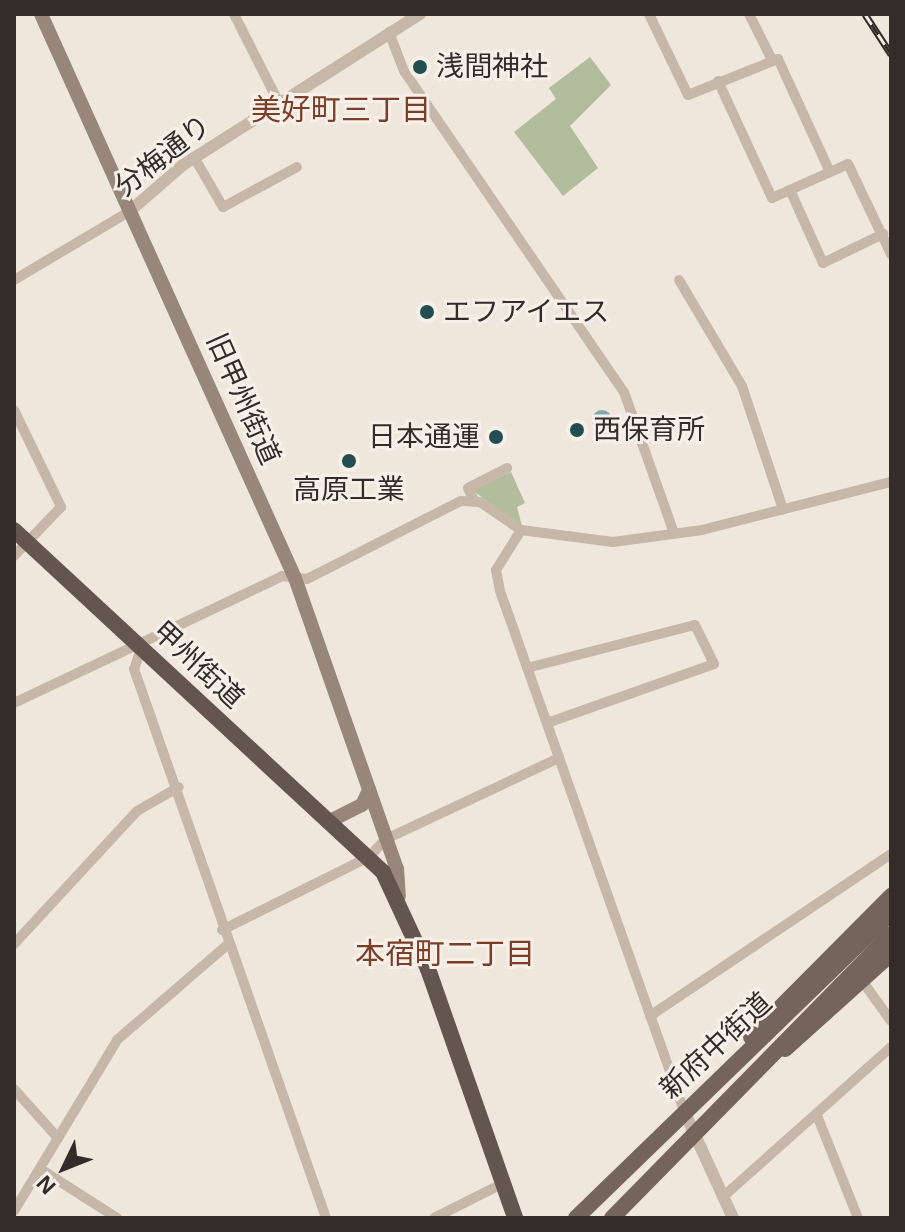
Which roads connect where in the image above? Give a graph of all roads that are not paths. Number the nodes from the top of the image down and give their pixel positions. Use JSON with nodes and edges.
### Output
{"nodes":[{"id":1,"x":41,"y":14,"type":"edge"},
{"id":2,"x":234,"y":14,"type":"edge"},
{"id":3,"x":420,"y":14,"type":"edge"},
{"id":4,"x":649,"y":14,"type":"edge"},
{"id":5,"x":749,"y":14,"type":"edge"},
{"id":6,"x":389,"y":32,"type":"junction"},
{"id":7,"x":772,"y":60,"type":"junction"},
{"id":8,"x":718,"y":81,"type":"junction"},
{"id":9,"x":278,"y":101,"type":"junction"},
{"id":10,"x":194,"y":157,"type":"junction"},
{"id":11,"x":297,"y":167,"type":"dead end"},
{"id":12,"x":830,"y":172,"type":"junction"},
{"id":13,"x":790,"y":190,"type":"junction"},
{"id":14,"x":130,"y":211,"type":"junction"},
{"id":15,"x":883,"y":234,"type":"junction"},
{"id":16,"x":891,"y":254,"type":"edge"},
{"id":17,"x":14,"y":280,"type":"edge"},
{"id":18,"x":679,"y":280,"type":"dead end"},
{"id":19,"x":14,"y":410,"type":"edge"},
{"id":20,"x":507,"y":468,"type":"dead end"},
{"id":21,"x":891,"y":482,"type":"edge"},
{"id":22,"x":474,"y":500,"type":"junction"},
{"id":23,"x":783,"y":509,"type":"junction"},
{"id":24,"x":14,"y":530,"type":"edge"},
{"id":25,"x":521,"y":530,"type":"junction"},
{"id":26,"x":674,"y":533,"type":"junction"},
{"id":27,"x":28,"y":543,"type":"junction"},
{"id":28,"x":14,"y":556,"type":"edge"},
{"id":29,"x":295,"y":578,"type":"junction"},
{"id":30,"x":141,"y":648,"type":"junction"},
{"id":31,"x":527,"y":668,"type":"junction"},
{"id":32,"x":14,"y":703,"type":"edge"},
{"id":33,"x":547,"y":723,"type":"junction"},
{"id":34,"x":559,"y":758,"type":"junction"},
{"id":35,"x":179,"y":787,"type":"junction"},
{"id":36,"x":369,"y":790,"type":"junction"},
{"id":37,"x":330,"y":821,"type":"junction"},
{"id":38,"x":386,"y":839,"type":"junction"},
{"id":39,"x":891,"y":854,"type":"edge"},
{"id":40,"x":369,"y":857,"type":"junction"},
{"id":41,"x":399,"y":896,"type":"junction"},
{"id":42,"x":891,"y":896,"type":"edge"},
{"id":43,"x":891,"y":913,"type":"edge"},
{"id":44,"x":222,"y":930,"type":"junction"},
{"id":45,"x":891,"y":934,"type":"edge"},
{"id":46,"x":14,"y":944,"type":"edge"},
{"id":47,"x":227,"y":945,"type":"junction"},
{"id":48,"x":891,"y":954,"type":"edge"},
{"id":49,"x":863,"y":982,"type":"junction"},
{"id":50,"x":650,"y":1016,"type":"junction"},
{"id":51,"x":891,"y":1021,"type":"edge"},
{"id":52,"x":891,"y":1047,"type":"edge"},
{"id":53,"x":767,"y":1060,"type":"junction"},
{"id":54,"x":715,"y":1082,"type":"junction"},
{"id":55,"x":14,"y":1089,"type":"edge"},
{"id":56,"x":684,"y":1111,"type":"junction"},
{"id":57,"x":818,"y":1118,"type":"junction"},
{"id":58,"x":695,"y":1132,"type":"junction"},
{"id":59,"x":58,"y":1138,"type":"junction"},
{"id":60,"x":42,"y":1170,"type":"junction"},
{"id":61,"x":504,"y":1183,"type":"junction"},
{"id":62,"x":725,"y":1195,"type":"junction"},
{"id":63,"x":14,"y":1211,"type":"edge"},
{"id":64,"x":117,"y":1218,"type":"edge"},
{"id":65,"x":326,"y":1218,"type":"edge"},
{"id":66,"x":434,"y":1218,"type":"edge"},
{"id":67,"x":515,"y":1218,"type":"edge"},
{"id":68,"x":576,"y":1218,"type":"edge"},
{"id":69,"x":612,"y":1218,"type":"edge"},
{"id":70,"x":733,"y":1218,"type":"edge"},
{"id":71,"x":858,"y":1218,"type":"edge"}],
"edges":[{"from":1,"to":14,"type":"main road","name":"旧甲州街道"},
{"from":2,"to":9,"type":"street"},
{"from":3,"to":6,"type":"street","name":"分梅通り"},
{"from":4,"to":8,"type":"street"},
{"from":5,"to":7,"type":"street"},
{"from":6,"to":9,"type":"street","name":"分梅通り"},
{"from":6,"to":26,"type":"street"},
{"from":7,"to":8,"type":"street"},
{"from":7,"to":12,"type":"street"},
{"from":8,"to":13,"type":"street"},
{"from":9,"to":10,"type":"street","name":"分梅通り"},
{"from":10,"to":11,"type":"street"},
{"from":10,"to":14,"type":"street","name":"分梅通り"},
{"from":12,"to":13,"type":"street"},
{"from":12,"to":15,"type":"street"},
{"from":13,"to":15,"type":"street"},
{"from":14,"to":17,"type":"street","name":"分梅通り"},
{"from":14,"to":29,"type":"main road","name":"旧甲州街道"},
{"from":15,"to":16,"type":"street"},
{"from":18,"to":23,"type":"street"},
{"from":19,"to":27,"type":"street"},
{"from":20,"to":22,"type":"street"},
{"from":21,"to":23,"type":"street"},
{"from":22,"to":25,"type":"street"},
{"from":22,"to":29,"type":"street"},
{"from":23,"to":26,"type":"street"},
{"from":24,"to":27,"type":"highway","name":"甲州街道"},
{"from":25,"to":26,"type":"street"},
{"from":25,"to":31,"type":"street"},
{"from":27,"to":28,"type":"street"},
{"from":27,"to":30,"type":"highway","name":"甲州街道"},
{"from":29,"to":30,"type":"street"},
{"from":29,"to":36,"type":"main road","name":"旧甲州街道"},
{"from":30,"to":32,"type":"street"},
{"from":30,"to":35,"type":"street"},
{"from":30,"to":37,"type":"highway","name":"甲州街道"},
{"from":31,"to":33,"type":"street"},
{"from":31,"to":33,"type":"street"},
{"from":33,"to":34,"type":"street"},
{"from":34,"to":38,"type":"street"},
{"from":34,"to":50,"type":"street"},
{"from":35,"to":44,"type":"street"},
{"from":35,"to":46,"type":"street"},
{"from":36,"to":37,"type":"main road"},
{"from":36,"to":38,"type":"main road","name":"旧甲州街道"},
{"from":37,"to":40,"type":"highway","name":"甲州街道"},
{"from":38,"to":40,"type":"street"},
{"from":38,"to":41,"type":"main road","name":"旧甲州街道"},
{"from":39,"to":50,"type":"street"},
{"from":40,"to":41,"type":"highway","name":"甲州街道"},
{"from":40,"to":44,"type":"street"},
{"from":41,"to":61,"type":"highway","name":"甲州街道"},
{"from":42,"to":54,"type":"main road"},
{"from":43,"to":54,"type":"main road","name":"新府中街道"},
{"from":44,"to":47,"type":"street"},
{"from":45,"to":53,"type":"main road","name":"新府中街道"},
{"from":47,"to":59,"type":"street"},
{"from":47,"to":65,"type":"street"},
{"from":48,"to":49,"type":"main road"},
{"from":49,"to":51,"type":"street"},
{"from":49,"to":53,"type":"main road"},
{"from":50,"to":56,"type":"street"},
{"from":52,"to":57,"type":"street"},
{"from":53,"to":58,"type":"main road","name":"新府中街道"},
{"from":54,"to":56,"type":"main road","name":"新府中街道"},
{"from":55,"to":59,"type":"street"},
{"from":56,"to":58,"type":"street"},
{"from":56,"to":68,"type":"main road","name":"新府中街道"},
{"from":57,"to":62,"type":"street"},
{"from":57,"to":71,"type":"street"},
{"from":58,"to":62,"type":"street"},
{"from":58,"to":69,"type":"main road","name":"新府中街道"},
{"from":59,"to":60,"type":"street"},
{"from":60,"to":63,"type":"street"},
{"from":60,"to":64,"type":"street"},
{"from":61,"to":66,"type":"street"},
{"from":61,"to":67,"type":"highway"},
{"from":62,"to":70,"type":"street"}]}
